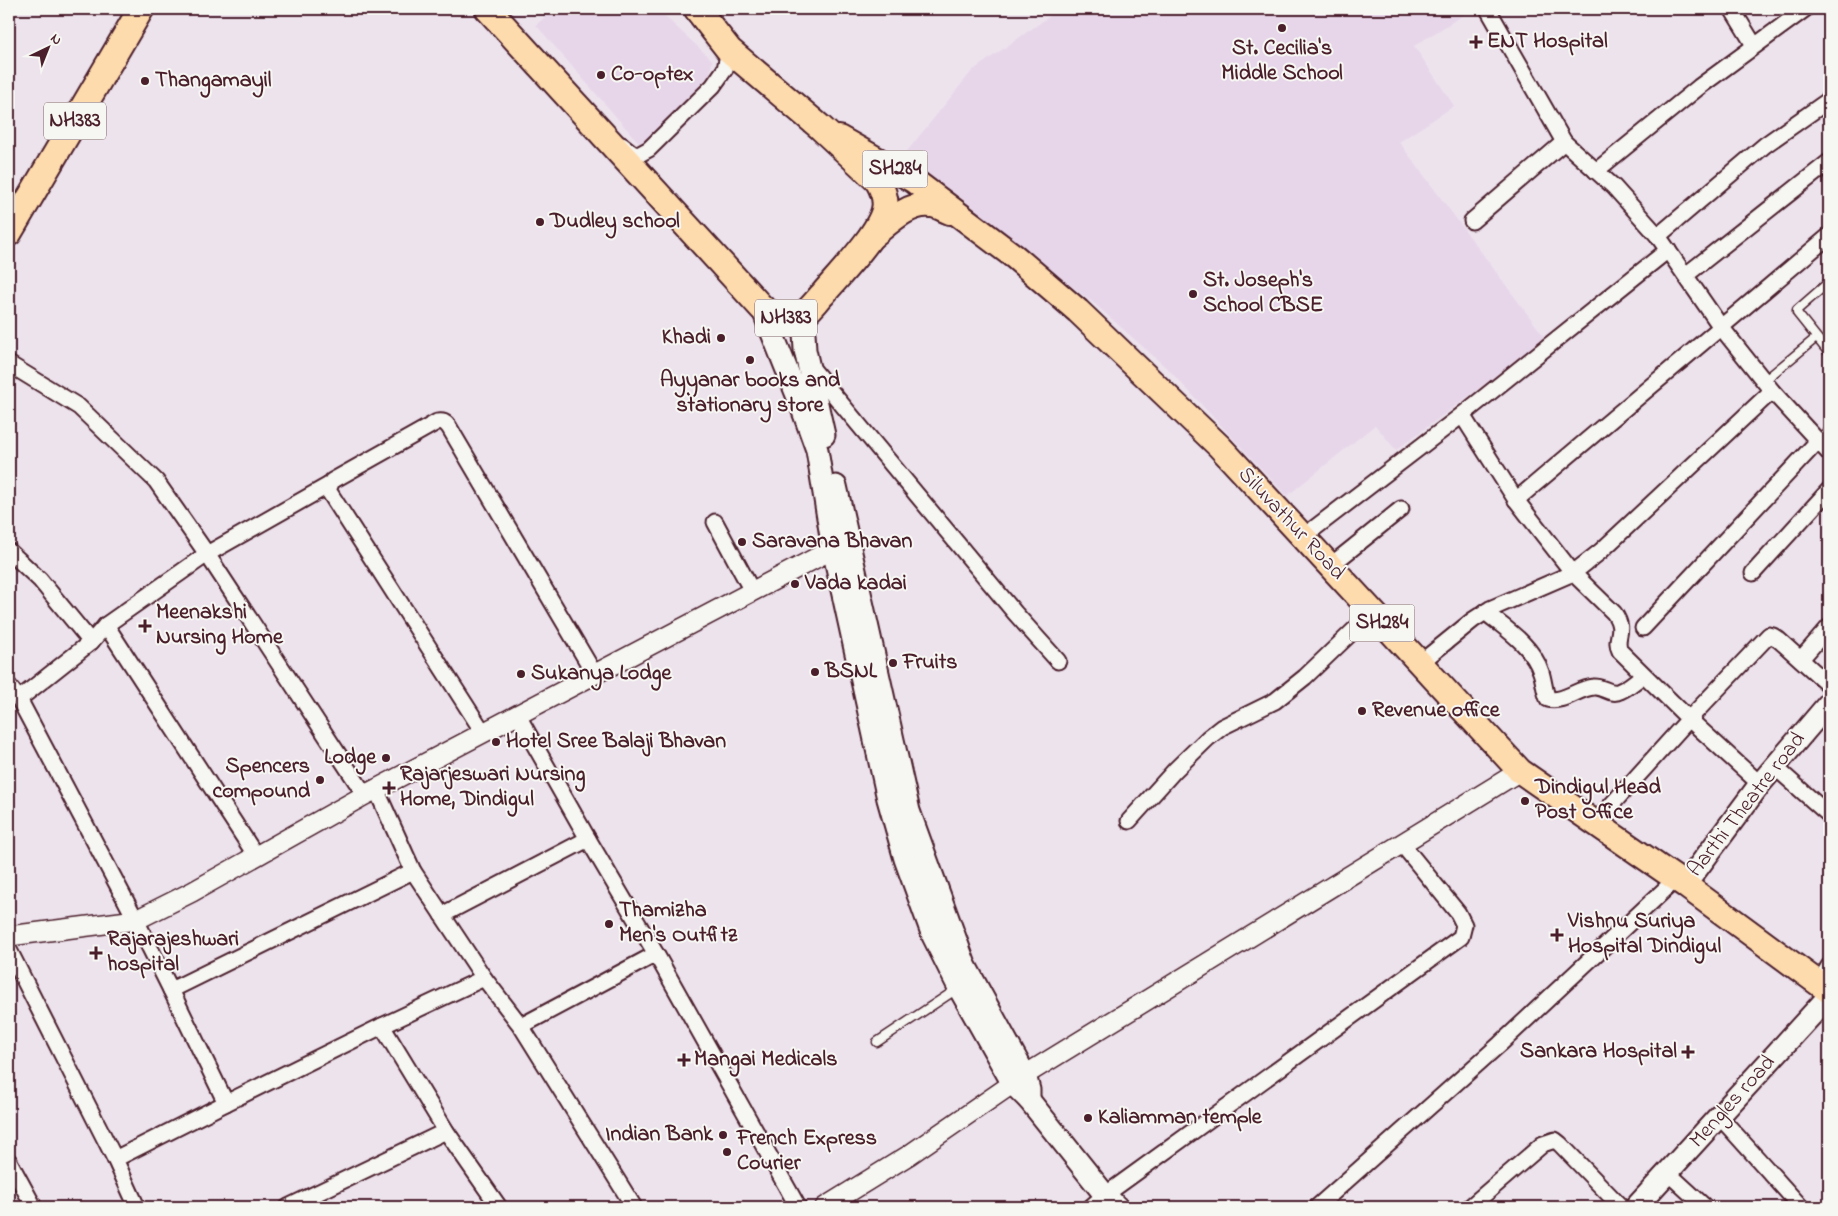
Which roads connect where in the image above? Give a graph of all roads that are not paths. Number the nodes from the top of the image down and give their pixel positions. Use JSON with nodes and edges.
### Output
{"nodes":[{"id":1,"x":141,"y":9,"type":"edge"},
{"id":2,"x":488,"y":9,"type":"edge"},
{"id":3,"x":697,"y":9,"type":"edge"},
{"id":4,"x":1491,"y":9,"type":"edge"},
{"id":5,"x":1732,"y":9,"type":"edge"},
{"id":6,"x":1805,"y":9,"type":"edge"},
{"id":7,"x":1754,"y":45,"type":"junction"},
{"id":8,"x":728,"y":50,"type":"junction"},
{"id":9,"x":558,"y":85,"type":"junction"},
{"id":10,"x":1829,"y":100,"type":"edge"},
{"id":11,"x":820,"y":127,"type":"junction"},
{"id":12,"x":1564,"y":142,"type":"junction"},
{"id":13,"x":1829,"y":162,"type":"edge"},
{"id":14,"x":1596,"y":171,"type":"junction"},
{"id":15,"x":965,"y":219,"type":"junction"},
{"id":16,"x":1472,"y":221,"type":"dead end"},
{"id":17,"x":9,"y":232,"type":"edge"},
{"id":18,"x":1658,"y":236,"type":"junction"},
{"id":19,"x":1829,"y":236,"type":"edge"},
{"id":20,"x":867,"y":241,"type":"junction"},
{"id":21,"x":1668,"y":250,"type":"junction"},
{"id":22,"x":1686,"y":275,"type":"junction"},
{"id":23,"x":1829,"y":282,"type":"edge"},
{"id":24,"x":762,"y":308,"type":"junction"},
{"id":25,"x":803,"y":315,"type":"junction"},
{"id":26,"x":1721,"y":327,"type":"junction"},
{"id":27,"x":1816,"y":338,"type":"junction"},
{"id":28,"x":1829,"y":353,"type":"edge"},
{"id":29,"x":808,"y":363,"type":"junction"},
{"id":30,"x":9,"y":364,"type":"edge"},
{"id":31,"x":1768,"y":386,"type":"junction"},
{"id":32,"x":1462,"y":415,"type":"junction"},
{"id":33,"x":1824,"y":436,"type":"edge"},
{"id":34,"x":1829,"y":453,"type":"edge"},
{"id":35,"x":329,"y":485,"type":"junction"},
{"id":36,"x":1829,"y":490,"type":"edge"},
{"id":37,"x":1516,"y":500,"type":"junction"},
{"id":38,"x":1401,"y":509,"type":"dead end"},
{"id":39,"x":715,"y":522,"type":"dead end"},
{"id":40,"x":1303,"y":537,"type":"junction"},
{"id":41,"x":833,"y":549,"type":"junction"},
{"id":42,"x":9,"y":552,"type":"edge"},
{"id":43,"x":207,"y":554,"type":"junction"},
{"id":44,"x":1330,"y":566,"type":"junction"},
{"id":45,"x":1573,"y":572,"type":"junction"},
{"id":46,"x":1753,"y":572,"type":"dead end"},
{"id":47,"x":752,"y":591,"type":"junction"},
{"id":48,"x":1373,"y":612,"type":"junction"},
{"id":49,"x":1485,"y":612,"type":"junction"},
{"id":50,"x":106,"y":625,"type":"junction"},
{"id":51,"x":1829,"y":627,"type":"edge"},
{"id":52,"x":1643,"y":628,"type":"dead end"},
{"id":53,"x":91,"y":642,"type":"junction"},
{"id":54,"x":1801,"y":659,"type":"junction"},
{"id":55,"x":1058,"y":661,"type":"dead end"},
{"id":56,"x":1420,"y":663,"type":"junction"},
{"id":57,"x":594,"y":673,"type":"junction"},
{"id":58,"x":1643,"y":676,"type":"junction"},
{"id":59,"x":1829,"y":685,"type":"edge"},
{"id":60,"x":9,"y":686,"type":"edge"},
{"id":61,"x":19,"y":699,"type":"junction"},
{"id":62,"x":1829,"y":703,"type":"edge"},
{"id":63,"x":517,"y":714,"type":"junction"},
{"id":64,"x":1689,"y":719,"type":"junction"},
{"id":65,"x":483,"y":732,"type":"junction"},
{"id":66,"x":886,"y":751,"type":"junction"},
{"id":67,"x":1774,"y":766,"type":"junction"},
{"id":68,"x":1520,"y":771,"type":"junction"},
{"id":69,"x":1760,"y":784,"type":"junction"},
{"id":70,"x":370,"y":792,"type":"junction"},
{"id":71,"x":1829,"y":815,"type":"edge"},
{"id":72,"x":1129,"y":821,"type":"dead end"},
{"id":73,"x":1595,"y":823,"type":"junction"},
{"id":74,"x":588,"y":839,"type":"junction"},
{"id":75,"x":1401,"y":843,"type":"junction"},
{"id":76,"x":256,"y":856,"type":"junction"},
{"id":77,"x":413,"y":871,"type":"junction"},
{"id":78,"x":1680,"y":882,"type":"junction"},
{"id":79,"x":442,"y":915,"type":"junction"},
{"id":80,"x":136,"y":920,"type":"junction"},
{"id":81,"x":9,"y":936,"type":"edge"},
{"id":82,"x":9,"y":950,"type":"edge"},
{"id":83,"x":656,"y":954,"type":"junction"},
{"id":84,"x":484,"y":978,"type":"junction"},
{"id":85,"x":1827,"y":984,"type":"edge"},
{"id":86,"x":959,"y":988,"type":"junction"},
{"id":87,"x":170,"y":990,"type":"junction"},
{"id":88,"x":382,"y":1026,"type":"junction"},
{"id":89,"x":521,"y":1026,"type":"junction"},
{"id":90,"x":877,"y":1042,"type":"dead end"},
{"id":91,"x":1019,"y":1080,"type":"junction"},
{"id":92,"x":226,"y":1103,"type":"junction"},
{"id":93,"x":1720,"y":1116,"type":"junction"},
{"id":94,"x":446,"y":1132,"type":"junction"},
{"id":95,"x":115,"y":1159,"type":"junction"},
{"id":96,"x":9,"y":1161,"type":"edge"},
{"id":97,"x":1668,"y":1173,"type":"junction"},
{"id":98,"x":1104,"y":1203,"type":"edge"},
{"id":99,"x":34,"y":1207,"type":"edge"},
{"id":100,"x":137,"y":1207,"type":"edge"},
{"id":101,"x":288,"y":1207,"type":"edge"},
{"id":102,"x":499,"y":1207,"type":"edge"},
{"id":103,"x":634,"y":1207,"type":"edge"},
{"id":104,"x":798,"y":1207,"type":"edge"},
{"id":105,"x":825,"y":1207,"type":"edge"},
{"id":106,"x":1316,"y":1207,"type":"edge"},
{"id":107,"x":1470,"y":1207,"type":"edge"},
{"id":108,"x":1621,"y":1207,"type":"edge"},
{"id":109,"x":1636,"y":1207,"type":"edge"},
{"id":110,"x":1705,"y":1207,"type":"edge"},
{"id":111,"x":1801,"y":1207,"type":"edge"}],
"edges":[{"from":1,"to":17,"type":"highway","number":"NH383"},
{"from":2,"to":9,"type":"highway","number":"NH383"},
{"from":3,"to":8,"type":"highway","number":"NH383"},
{"from":4,"to":12,"type":"street"},
{"from":5,"to":7,"type":"street"},
{"from":6,"to":7,"type":"street"},
{"from":7,"to":14,"type":"street"},
{"from":8,"to":9,"type":"street"},
{"from":8,"to":11,"type":"highway","number":"NH383"},
{"from":9,"to":24,"type":"highway","number":"NH383"},
{"from":10,"to":18,"type":"street"},
{"from":11,"to":15,"type":"main road","name":"Siluvathur Road","number":"SH284"},
{"from":11,"to":20,"type":"highway","number":"NH383"},
{"from":12,"to":14,"type":"street"},
{"from":12,"to":16,"type":"street"},
{"from":13,"to":22,"type":"street"},
{"from":14,"to":18,"type":"street"},
{"from":15,"to":20,"type":"main road","name":"Siluvathur Road","number":"SH284"},
{"from":15,"to":40,"type":"main road","name":"Siluvathur Road","number":"SH284"},
{"from":18,"to":21,"type":"street"},
{"from":19,"to":26,"type":"street"},
{"from":20,"to":25,"type":"highway","number":"NH383"},
{"from":21,"to":22,"type":"street"},
{"from":21,"to":32,"type":"street"},
{"from":22,"to":26,"type":"street"},
{"from":23,"to":27,"type":"lane"},
{"from":24,"to":25,"type":"highway","number":"NH383"},
{"from":24,"to":41,"type":"main road"},
{"from":25,"to":29,"type":"main road"},
{"from":26,"to":31,"type":"street"},
{"from":26,"to":37,"type":"street"},
{"from":27,"to":28,"type":"lane"},
{"from":27,"to":31,"type":"lane"},
{"from":29,"to":55,"type":"street"},
{"from":29,"to":66,"type":"main road"},
{"from":30,"to":43,"type":"street"},
{"from":31,"to":33,"type":"street"},
{"from":31,"to":45,"type":"street"},
{"from":32,"to":37,"type":"street"},
{"from":32,"to":40,"type":"street"},
{"from":33,"to":34,"type":"street"},
{"from":33,"to":52,"type":"street"},
{"from":35,"to":43,"type":"street"},
{"from":35,"to":57,"type":"street"},
{"from":35,"to":65,"type":"street"},
{"from":36,"to":46,"type":"street"},
{"from":37,"to":45,"type":"street"},
{"from":38,"to":44,"type":"street"},
{"from":39,"to":47,"type":"street"},
{"from":40,"to":44,"type":"main road","name":"Siluvathur Road","number":"SH284"},
{"from":41,"to":47,"type":"street"},
{"from":41,"to":66,"type":"main road"},
{"from":42,"to":53,"type":"street"},
{"from":43,"to":50,"type":"street"},
{"from":43,"to":70,"type":"street"},
{"from":44,"to":48,"type":"main road","name":"Siluvathur Road","number":"SH284"},
{"from":45,"to":49,"type":"street"},
{"from":45,"to":58,"type":"street"},
{"from":47,"to":57,"type":"street"},
{"from":48,"to":56,"type":"main road","name":"Siluvathur Road","number":"SH284"},
{"from":48,"to":72,"type":"street"},
{"from":49,"to":56,"type":"street"},
{"from":49,"to":58,"type":"street"},
{"from":50,"to":53,"type":"street"},
{"from":50,"to":76,"type":"street"},
{"from":51,"to":54,"type":"street"},
{"from":53,"to":61,"type":"street"},
{"from":54,"to":59,"type":"street"},
{"from":54,"to":64,"type":"street"},
{"from":56,"to":68,"type":"main road","name":"Siluvathur Road","number":"SH284"},
{"from":57,"to":63,"type":"street"},
{"from":58,"to":64,"type":"street"},
{"from":60,"to":61,"type":"street"},
{"from":61,"to":80,"type":"street"},
{"from":62,"to":67,"type":"main road","name":"Aarthi Theatre road"},
{"from":63,"to":65,"type":"street"},
{"from":63,"to":74,"type":"street"},
{"from":64,"to":69,"type":"street"},
{"from":64,"to":73,"type":"street"},
{"from":65,"to":70,"type":"street"},
{"from":66,"to":86,"type":"main road"},
{"from":66,"to":91,"type":"main road"},
{"from":67,"to":69,"type":"main road","name":"Aarthi Theatre road"},
{"from":67,"to":71,"type":"street"},
{"from":68,"to":73,"type":"main road","name":"Siluvathur Road","number":"SH284"},
{"from":68,"to":75,"type":"street"},
{"from":69,"to":78,"type":"main road","name":"Aarthi Theatre road"},
{"from":70,"to":76,"type":"street"},
{"from":70,"to":77,"type":"street"},
{"from":73,"to":78,"type":"main road","name":"Siluvathur Road","number":"SH284"},
{"from":74,"to":79,"type":"street"},
{"from":74,"to":83,"type":"street"},
{"from":75,"to":91,"type":"street"},
{"from":75,"to":98,"type":"street"},
{"from":76,"to":80,"type":"street"},
{"from":77,"to":79,"type":"street"},
{"from":77,"to":87,"type":"street"},
{"from":78,"to":85,"type":"main road","name":"Siluvathur Road","number":"SH284"},
{"from":78,"to":106,"type":"street"},
{"from":79,"to":84,"type":"street"},
{"from":80,"to":81,"type":"street"},
{"from":80,"to":87,"type":"street"},
{"from":82,"to":95,"type":"street"},
{"from":83,"to":89,"type":"street"},
{"from":83,"to":104,"type":"street"},
{"from":84,"to":88,"type":"street"},
{"from":84,"to":89,"type":"street"},
{"from":85,"to":93,"type":"main road","name":"Mengles road"},
{"from":86,"to":90,"type":"lane"},
{"from":86,"to":91,"type":"main road"},
{"from":87,"to":92,"type":"street"},
{"from":88,"to":92,"type":"street"},
{"from":88,"to":94,"type":"street"},
{"from":89,"to":103,"type":"street"},
{"from":91,"to":98,"type":"main road"},
{"from":91,"to":105,"type":"street"},
{"from":92,"to":95,"type":"street"},
{"from":93,"to":97,"type":"main road","name":"Mengles road"},
{"from":93,"to":111,"type":"street"},
{"from":94,"to":101,"type":"street"},
{"from":94,"to":102,"type":"street"},
{"from":95,"to":100,"type":"street"},
{"from":96,"to":99,"type":"street"},
{"from":97,"to":109,"type":"main road","name":"Mengles road"},
{"from":97,"to":110,"type":"street"},
{"from":107,"to":108,"type":"street"}]}
